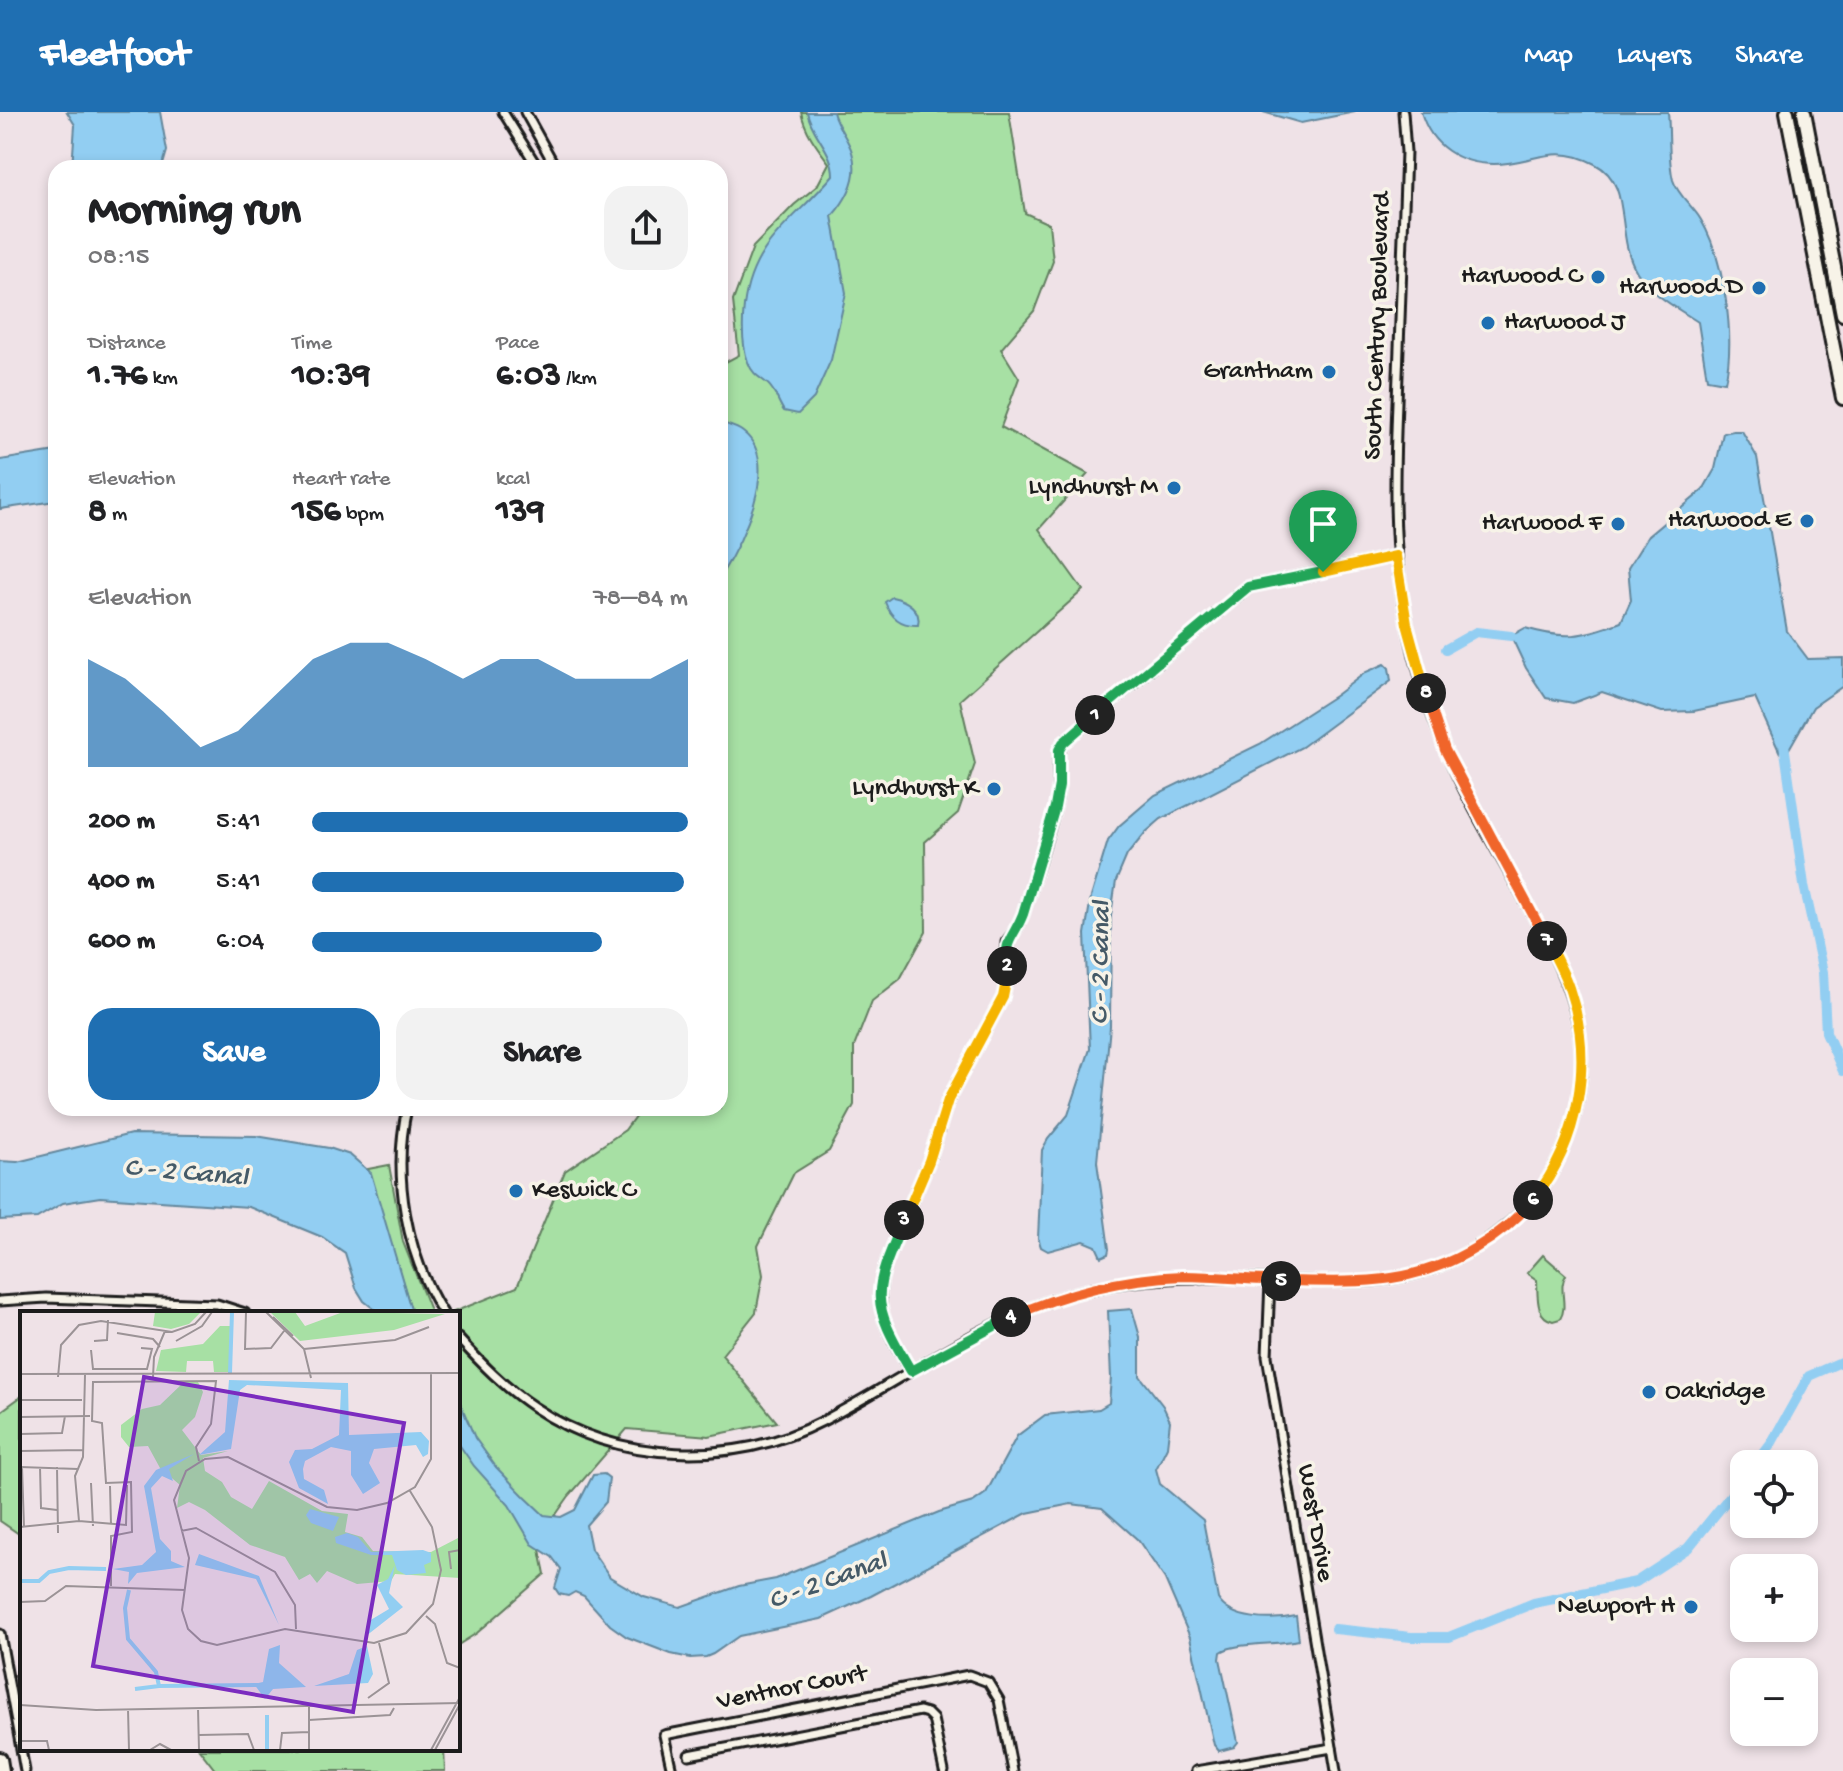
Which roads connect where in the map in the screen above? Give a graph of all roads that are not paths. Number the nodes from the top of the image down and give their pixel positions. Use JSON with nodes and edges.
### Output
{"nodes":[{"id":1,"x":503,"y":112,"type":"edge"},
{"id":2,"x":525,"y":112,"type":"edge"},
{"id":3,"x":1403,"y":112,"type":"edge"},
{"id":4,"x":1787,"y":112,"type":"edge"},
{"id":5,"x":1804,"y":112,"type":"edge"},
{"id":6,"x":533,"y":160,"type":"edge"},
{"id":7,"x":552,"y":160,"type":"edge"},
{"id":8,"x":1843,"y":314,"type":"edge"},
{"id":9,"x":1843,"y":395,"type":"edge"},
{"id":10,"x":1396,"y":556,"type":"junction"},
{"id":11,"x":406,"y":1116,"type":"edge"},
{"id":12,"x":1270,"y":1281,"type":"junction"},
{"id":13,"x":0,"y":1301,"type":"edge"},
{"id":14,"x":239,"y":1311,"type":"edge"},
{"id":15,"x":442,"y":1311,"type":"edge"},
{"id":16,"x":460,"y":1340,"type":"edge"},
{"id":17,"x":911,"y":1371,"type":"junction"},
{"id":18,"x":0,"y":1634,"type":"edge"},
{"id":19,"x":20,"y":1744,"type":"edge"},
{"id":20,"x":1332,"y":1748,"type":"junction"},
{"id":21,"x":21,"y":1751,"type":"edge"},
{"id":22,"x":689,"y":1755,"type":"dead end"},
{"id":23,"x":0,"y":1759,"type":"edge"},
{"id":24,"x":2,"y":1771,"type":"edge"},
{"id":25,"x":25,"y":1771,"type":"edge"},
{"id":26,"x":672,"y":1771,"type":"edge"},
{"id":27,"x":944,"y":1771,"type":"edge"},
{"id":28,"x":1013,"y":1771,"type":"edge"},
{"id":29,"x":1196,"y":1771,"type":"edge"},
{"id":30,"x":1336,"y":1771,"type":"edge"}],
"edges":[{"from":1,"to":6,"type":"street"},
{"from":2,"to":7,"type":"street"},
{"from":3,"to":10,"type":"street","name":"South Century Boulevard"},
{"from":4,"to":9,"type":"main road"},
{"from":5,"to":8,"type":"main road"},
{"from":10,"to":12,"type":"street","name":"South Century Boulevard"},
{"from":10,"to":17,"type":"street"},
{"from":11,"to":15,"type":"street"},
{"from":12,"to":17,"type":"street","name":"South Century Boulevard"},
{"from":12,"to":20,"type":"street","name":"West Drive"},
{"from":13,"to":14,"type":"street"},
{"from":16,"to":17,"type":"street","name":"South Century Boulevard"},
{"from":18,"to":19,"type":"street"},
{"from":20,"to":29,"type":"street"},
{"from":20,"to":30,"type":"street","name":"West Drive"},
{"from":21,"to":25,"type":"street"},
{"from":22,"to":27,"type":"street"},
{"from":23,"to":24,"type":"main road"},
{"from":26,"to":28,"type":"street","name":"Ventnor Court"}]}
